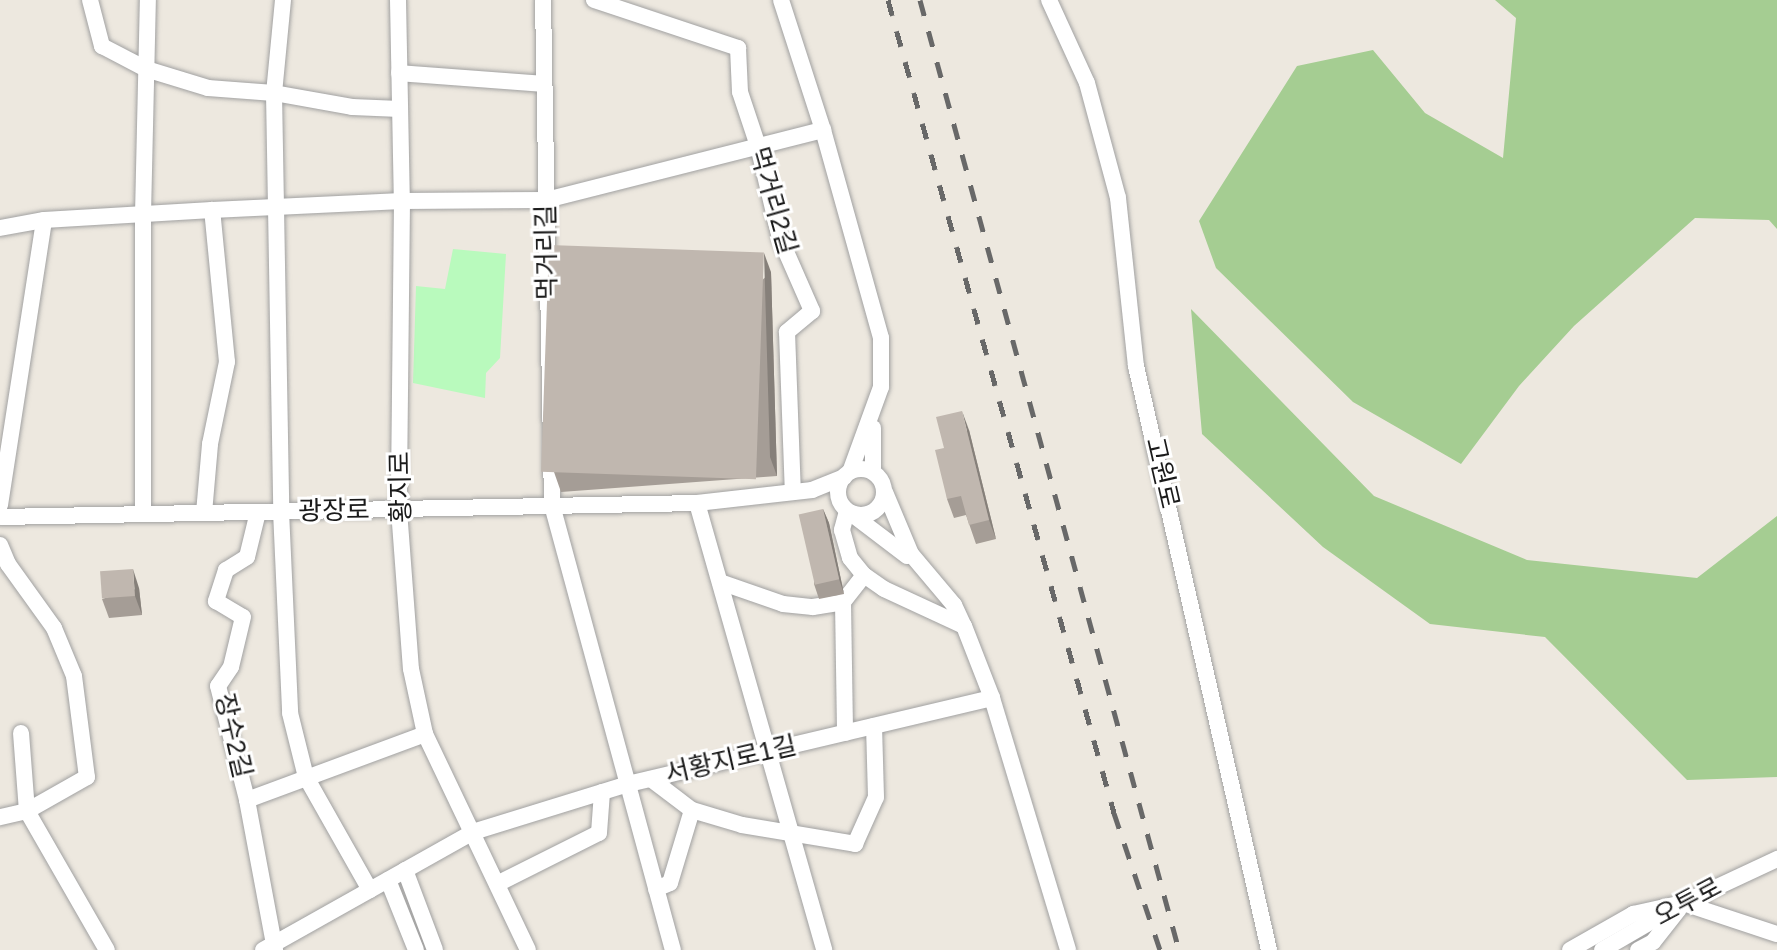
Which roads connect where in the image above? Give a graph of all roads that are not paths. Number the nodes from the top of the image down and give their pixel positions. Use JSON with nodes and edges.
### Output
{"nodes":[{"id":1,"x":90,"y":0,"type":"edge"},
{"id":2,"x":148,"y":0,"type":"edge"},
{"id":3,"x":283,"y":0,"type":"edge"},
{"id":4,"x":398,"y":0,"type":"edge"},
{"id":5,"x":543,"y":0,"type":"edge"},
{"id":6,"x":594,"y":0,"type":"edge"},
{"id":7,"x":781,"y":0,"type":"edge"},
{"id":8,"x":1049,"y":0,"type":"edge"},
{"id":9,"x":146,"y":69,"type":"junction"},
{"id":10,"x":399,"y":73,"type":"junction"},
{"id":11,"x":544,"y":84,"type":"junction"},
{"id":12,"x":274,"y":93,"type":"junction"},
{"id":13,"x":400,"y":109,"type":"junction"},
{"id":14,"x":823,"y":130,"type":"junction"},
{"id":15,"x":758,"y":146,"type":"junction"},
{"id":16,"x":546,"y":200,"type":"junction"},
{"id":17,"x":402,"y":201,"type":"junction"},
{"id":18,"x":277,"y":207,"type":"junction"},
{"id":19,"x":212,"y":210,"type":"junction"},
{"id":20,"x":143,"y":215,"type":"junction"},
{"id":21,"x":44,"y":220,"type":"junction"},
{"id":22,"x":0,"y":228,"type":"edge"},
{"id":23,"x":874,"y":414,"type":"junction"},
{"id":24,"x":873,"y":472,"type":"junction"},
{"id":25,"x":847,"y":474,"type":"junction"},
{"id":26,"x":812,"y":490,"type":"junction"},
{"id":27,"x":793,"y":492,"type":"junction"},
{"id":28,"x":885,"y":492,"type":"junction"},
{"id":29,"x":697,"y":503,"type":"junction"},
{"id":30,"x":0,"y":505,"type":"edge"},
{"id":31,"x":552,"y":505,"type":"junction"},
{"id":32,"x":399,"y":510,"type":"junction"},
{"id":33,"x":847,"y":510,"type":"junction"},
{"id":34,"x":281,"y":511,"type":"junction"},
{"id":35,"x":258,"y":512,"type":"junction"},
{"id":36,"x":204,"y":513,"type":"junction"},
{"id":37,"x":143,"y":514,"type":"junction"},
{"id":38,"x":0,"y":517,"type":"edge"},
{"id":39,"x":0,"y":545,"type":"edge"},
{"id":40,"x":924,"y":570,"type":"junction"},
{"id":41,"x":864,"y":575,"type":"junction"},
{"id":42,"x":720,"y":582,"type":"junction"},
{"id":43,"x":843,"y":602,"type":"junction"},
{"id":44,"x":964,"y":626,"type":"junction"},
{"id":45,"x":992,"y":698,"type":"junction"},
{"id":46,"x":874,"y":726,"type":"junction"},
{"id":47,"x":21,"y":733,"type":"dead end"},
{"id":48,"x":845,"y":733,"type":"junction"},
{"id":49,"x":425,"y":734,"type":"junction"},
{"id":50,"x":768,"y":751,"type":"junction"},
{"id":51,"x":306,"y":777,"type":"junction"},
{"id":52,"x":651,"y":779,"type":"junction"},
{"id":53,"x":628,"y":784,"type":"junction"},
{"id":54,"x":602,"y":792,"type":"junction"},
{"id":55,"x":247,"y":800,"type":"junction"},
{"id":56,"x":692,"y":810,"type":"junction"},
{"id":57,"x":27,"y":811,"type":"junction"},
{"id":58,"x":0,"y":817,"type":"edge"},
{"id":59,"x":790,"y":830,"type":"junction"},
{"id":60,"x":473,"y":832,"type":"junction"},
{"id":61,"x":1777,"y":859,"type":"edge"},
{"id":62,"x":405,"y":870,"type":"junction"},
{"id":63,"x":388,"y":880,"type":"junction"},
{"id":64,"x":497,"y":884,"type":"junction"},
{"id":65,"x":656,"y":889,"type":"junction"},
{"id":66,"x":370,"y":890,"type":"junction"},
{"id":67,"x":1683,"y":903,"type":"junction"},
{"id":68,"x":1777,"y":934,"type":"edge"},
{"id":69,"x":270,"y":948,"type":"edge"},
{"id":70,"x":107,"y":950,"type":"edge"},
{"id":71,"x":416,"y":950,"type":"edge"},
{"id":72,"x":435,"y":950,"type":"edge"},
{"id":73,"x":528,"y":950,"type":"edge"},
{"id":74,"x":673,"y":950,"type":"edge"},
{"id":75,"x":824,"y":950,"type":"edge"},
{"id":76,"x":1068,"y":950,"type":"edge"},
{"id":77,"x":1269,"y":950,"type":"edge"},
{"id":78,"x":1570,"y":950,"type":"edge"},
{"id":79,"x":1602,"y":950,"type":"edge"},
{"id":80,"x":1638,"y":950,"type":"edge"}],
"edges":[{"from":1,"to":9,"type":"street"},
{"from":2,"to":9,"type":"street"},
{"from":3,"to":12,"type":"street"},
{"from":4,"to":10,"type":"street","name":"황지로"},
{"from":5,"to":11,"type":"street","name":"먹거리길"},
{"from":6,"to":15,"type":"street","name":"먹거리2길"},
{"from":7,"to":14,"type":"street"},
{"from":8,"to":77,"type":"street","name":"고원로"},
{"from":9,"to":12,"type":"street"},
{"from":9,"to":20,"type":"street"},
{"from":10,"to":11,"type":"street"},
{"from":10,"to":13,"type":"street","name":"황지로"},
{"from":11,"to":16,"type":"street","name":"먹거리길"},
{"from":12,"to":13,"type":"street"},
{"from":12,"to":18,"type":"street"},
{"from":13,"to":17,"type":"street","name":"황지로"},
{"from":14,"to":15,"type":"street"},
{"from":14,"to":23,"type":"street"},
{"from":15,"to":16,"type":"street"},
{"from":15,"to":27,"type":"street","name":"먹거리2길"},
{"from":16,"to":17,"type":"street"},
{"from":16,"to":31,"type":"street","name":"먹거리길"},
{"from":17,"to":18,"type":"street"},
{"from":17,"to":32,"type":"street","name":"황지로"},
{"from":18,"to":19,"type":"street"},
{"from":18,"to":34,"type":"street"},
{"from":19,"to":20,"type":"street"},
{"from":19,"to":36,"type":"street"},
{"from":20,"to":21,"type":"street"},
{"from":20,"to":37,"type":"street"},
{"from":21,"to":22,"type":"street"},
{"from":21,"to":30,"type":"street"},
{"from":23,"to":24,"type":"street"},
{"from":23,"to":25,"type":"street"},
{"from":24,"to":25,"type":"street"},
{"from":24,"to":28,"type":"street"},
{"from":25,"to":26,"type":"street","name":"광장로"},
{"from":25,"to":33,"type":"street"},
{"from":26,"to":27,"type":"street","name":"광장로"},
{"from":26,"to":33,"type":"street"},
{"from":27,"to":29,"type":"street","name":"광장로"},
{"from":28,"to":33,"type":"street"},
{"from":28,"to":40,"type":"street"},
{"from":29,"to":31,"type":"street","name":"광장로"},
{"from":29,"to":42,"type":"street"},
{"from":31,"to":32,"type":"street","name":"광장로"},
{"from":31,"to":53,"type":"street","name":"먹거리길"},
{"from":32,"to":34,"type":"street","name":"광장로"},
{"from":32,"to":49,"type":"street","name":"황지로"},
{"from":33,"to":40,"type":"street"},
{"from":33,"to":41,"type":"street"},
{"from":34,"to":35,"type":"street","name":"광장로"},
{"from":34,"to":51,"type":"street"},
{"from":35,"to":36,"type":"street","name":"광장로"},
{"from":35,"to":55,"type":"street","name":"장수2길"},
{"from":36,"to":37,"type":"street","name":"광장로"},
{"from":37,"to":38,"type":"street","name":"광장로"},
{"from":39,"to":57,"type":"street"},
{"from":40,"to":44,"type":"street"},
{"from":41,"to":43,"type":"street"},
{"from":41,"to":44,"type":"street"},
{"from":42,"to":43,"type":"street"},
{"from":42,"to":50,"type":"street"},
{"from":43,"to":48,"type":"street"},
{"from":44,"to":45,"type":"street"},
{"from":45,"to":46,"type":"street","name":"서황지로1길"},
{"from":45,"to":76,"type":"street"},
{"from":46,"to":48,"type":"street","name":"서황지로1길"},
{"from":46,"to":59,"type":"street"},
{"from":47,"to":57,"type":"street"},
{"from":48,"to":50,"type":"street","name":"서황지로1길"},
{"from":49,"to":51,"type":"street"},
{"from":49,"to":60,"type":"street","name":"황지로"},
{"from":50,"to":52,"type":"street","name":"서황지로1길"},
{"from":50,"to":59,"type":"street"},
{"from":51,"to":55,"type":"street"},
{"from":51,"to":66,"type":"street"},
{"from":52,"to":53,"type":"street","name":"서황지로1길"},
{"from":52,"to":56,"type":"street"},
{"from":53,"to":54,"type":"street","name":"서황지로1길"},
{"from":53,"to":65,"type":"street","name":"먹거리길"},
{"from":54,"to":60,"type":"street","name":"서황지로1길"},
{"from":54,"to":64,"type":"street"},
{"from":55,"to":69,"type":"street","name":"장수2길"},
{"from":56,"to":59,"type":"street"},
{"from":56,"to":65,"type":"street"},
{"from":57,"to":58,"type":"street"},
{"from":57,"to":70,"type":"street"},
{"from":59,"to":75,"type":"street"},
{"from":60,"to":62,"type":"street","name":"서황지로1길"},
{"from":60,"to":64,"type":"street","name":"황지로"},
{"from":61,"to":67,"type":"street","name":"오투로"},
{"from":62,"to":63,"type":"street","name":"서황지로1길"},
{"from":62,"to":72,"type":"street"},
{"from":63,"to":66,"type":"street","name":"서황지로1길"},
{"from":63,"to":71,"type":"street"},
{"from":64,"to":73,"type":"street","name":"황지로"},
{"from":65,"to":74,"type":"street","name":"먹거리길"},
{"from":66,"to":69,"type":"street","name":"서황지로1길"},
{"from":67,"to":68,"type":"street"},
{"from":67,"to":78,"type":"street"},
{"from":67,"to":79,"type":"street","name":"오투로"},
{"from":67,"to":80,"type":"street"}]}
